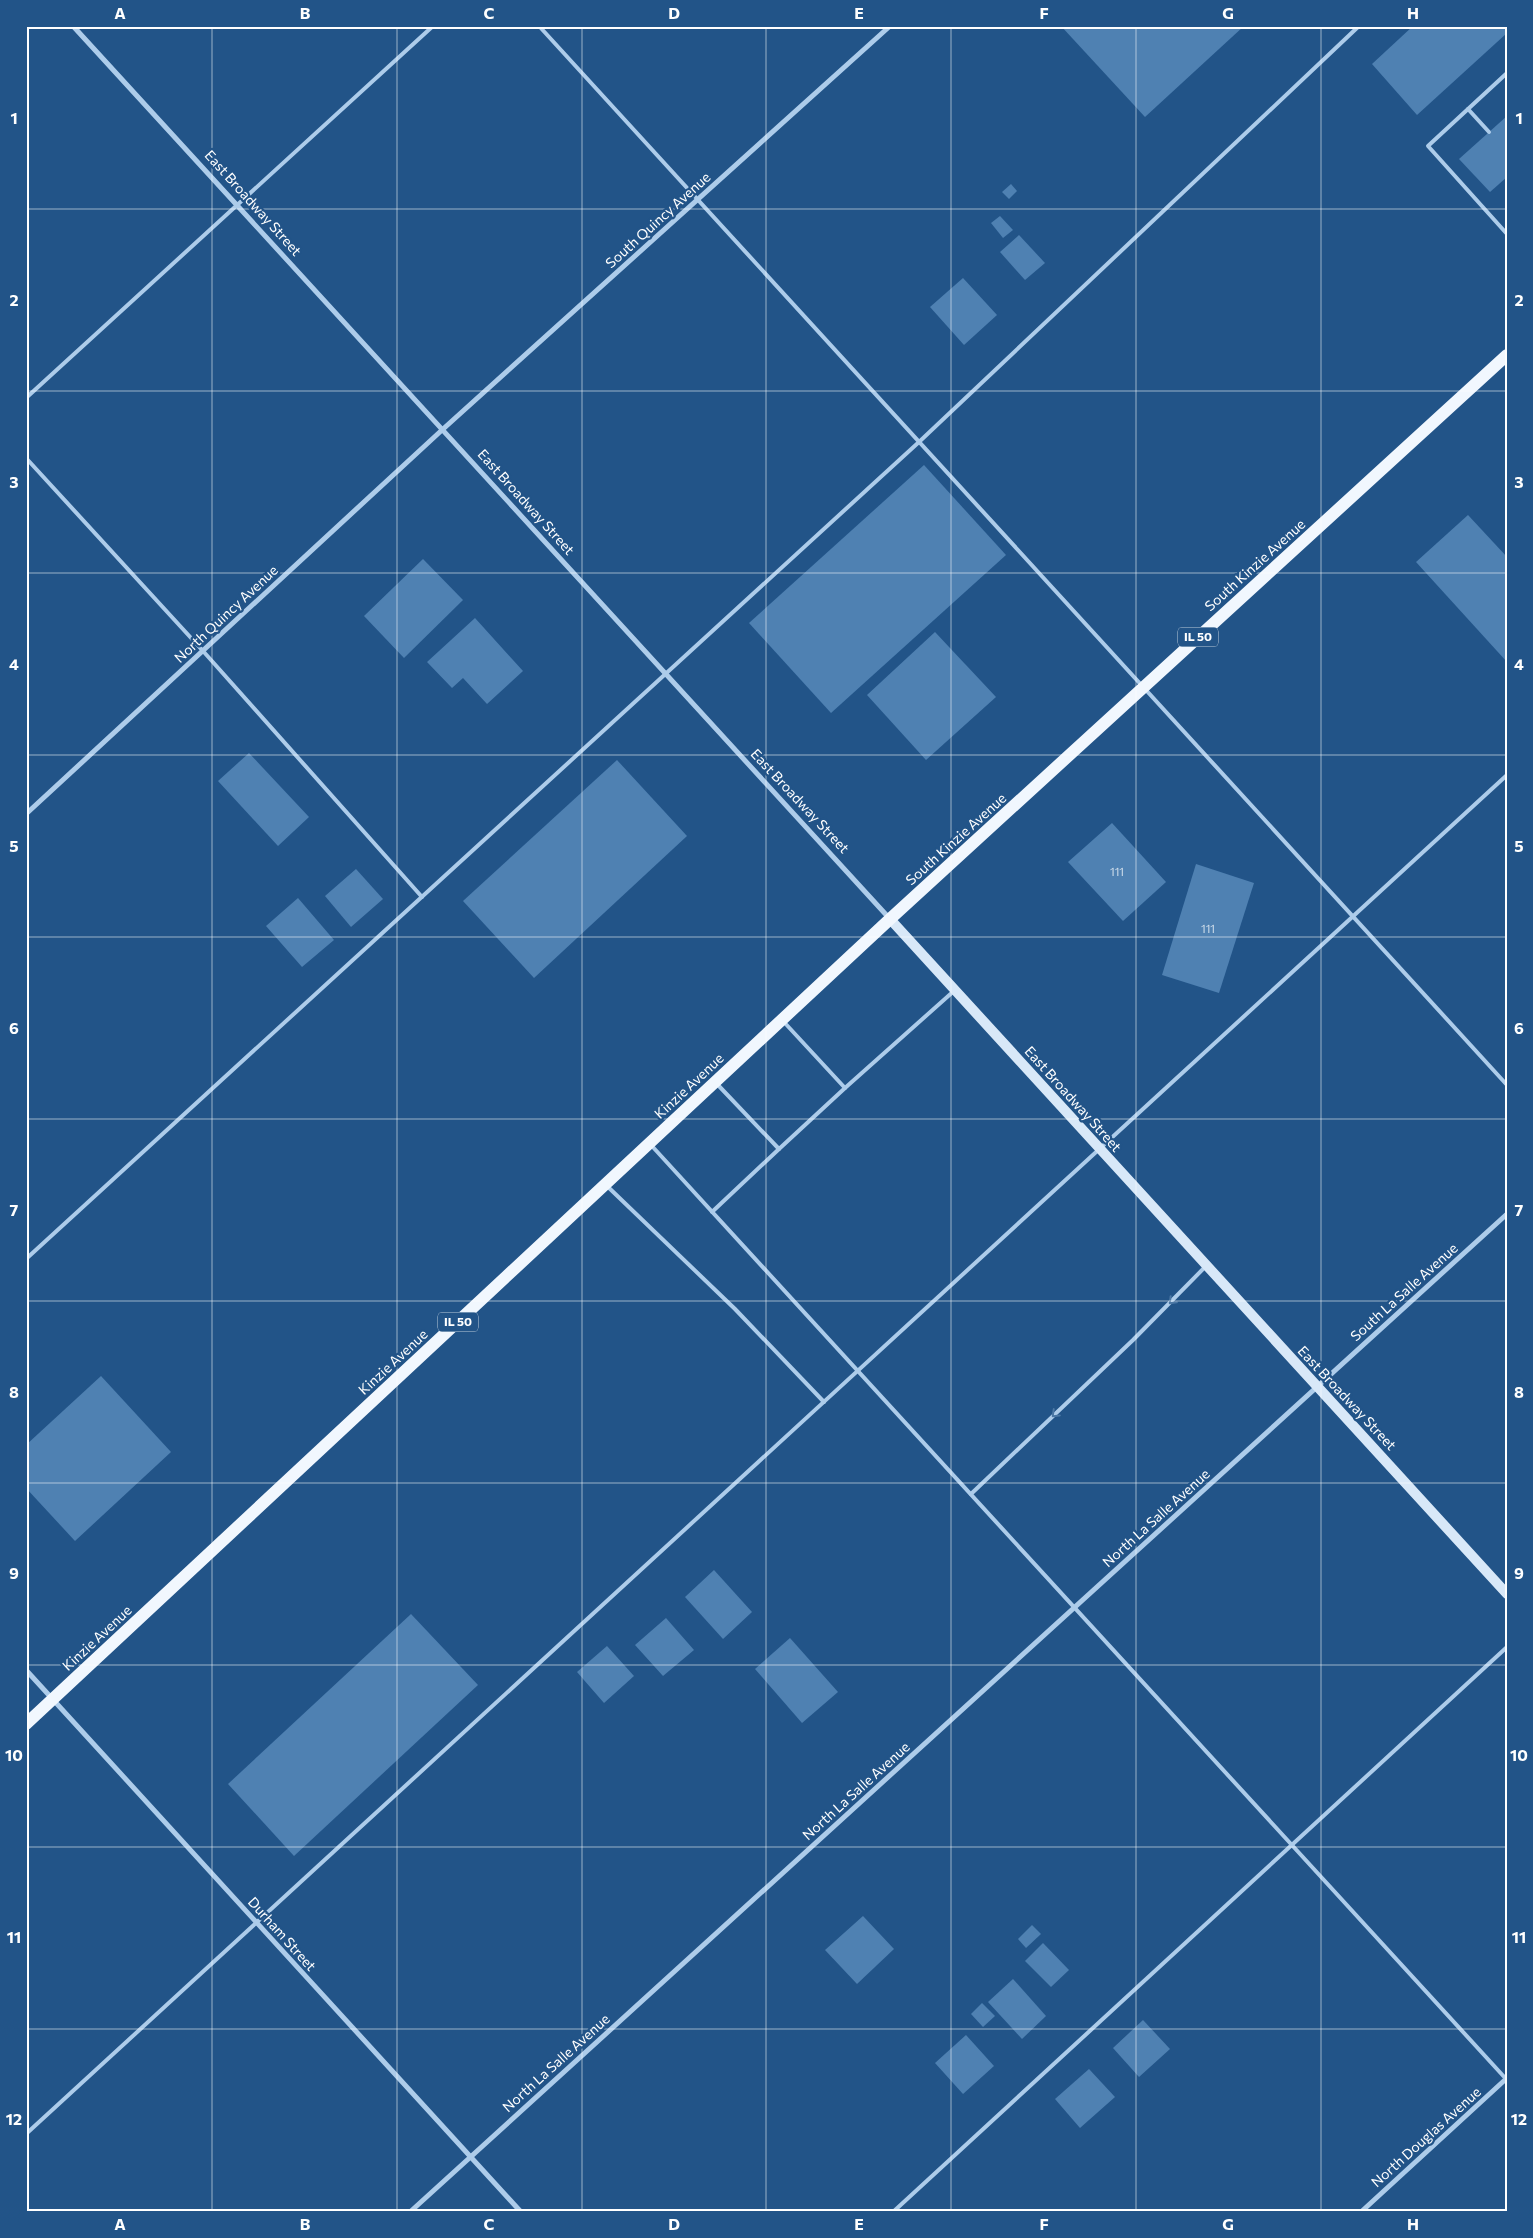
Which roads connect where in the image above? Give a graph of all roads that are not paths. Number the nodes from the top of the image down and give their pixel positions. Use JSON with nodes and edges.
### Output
{"nodes":[{"id":1,"x":73,"y":26,"type":"edge"},
{"id":2,"x":432,"y":26,"type":"edge"},
{"id":3,"x":539,"y":26,"type":"edge"},
{"id":4,"x":890,"y":26,"type":"edge"},
{"id":5,"x":1359,"y":26,"type":"edge"},
{"id":6,"x":1507,"y":73,"type":"edge"},
{"id":7,"x":1468,"y":110,"type":"junction"},
{"id":8,"x":1489,"y":132,"type":"dead end"},
{"id":9,"x":697,"y":200,"type":"junction"},
{"id":10,"x":236,"y":205,"type":"junction"},
{"id":11,"x":1506,"y":234,"type":"edge"},
{"id":12,"x":1507,"y":355,"type":"edge"},
{"id":13,"x":26,"y":398,"type":"edge"},
{"id":14,"x":442,"y":430,"type":"junction"},
{"id":15,"x":919,"y":442,"type":"junction"},
{"id":16,"x":26,"y":458,"type":"edge"},
{"id":17,"x":202,"y":651,"type":"junction"},
{"id":18,"x":665,"y":674,"type":"junction"},
{"id":19,"x":1143,"y":688,"type":"junction"},
{"id":20,"x":1507,"y":776,"type":"edge"},
{"id":21,"x":26,"y":814,"type":"edge"},
{"id":22,"x":422,"y":897,"type":"junction"},
{"id":23,"x":1353,"y":917,"type":"junction"},
{"id":24,"x":890,"y":919,"type":"junction"},
{"id":25,"x":955,"y":990,"type":"junction"},
{"id":26,"x":782,"y":1020,"type":"junction"},
{"id":27,"x":715,"y":1082,"type":"junction"},
{"id":28,"x":1507,"y":1085,"type":"edge"},
{"id":29,"x":845,"y":1088,"type":"junction"},
{"id":30,"x":649,"y":1144,"type":"junction"},
{"id":31,"x":778,"y":1149,"type":"junction"},
{"id":32,"x":1100,"y":1149,"type":"junction"},
{"id":33,"x":606,"y":1184,"type":"junction"},
{"id":34,"x":712,"y":1212,"type":"junction"},
{"id":35,"x":1507,"y":1214,"type":"edge"},
{"id":36,"x":26,"y":1258,"type":"edge"},
{"id":37,"x":1206,"y":1266,"type":"junction"},
{"id":38,"x":858,"y":1371,"type":"junction"},
{"id":39,"x":1317,"y":1386,"type":"junction"},
{"id":40,"x":824,"y":1402,"type":"junction"},
{"id":41,"x":971,"y":1494,"type":"junction"},
{"id":42,"x":1507,"y":1594,"type":"edge"},
{"id":43,"x":1074,"y":1608,"type":"junction"},
{"id":44,"x":1507,"y":1647,"type":"edge"},
{"id":45,"x":26,"y":1670,"type":"edge"},
{"id":46,"x":53,"y":1700,"type":"junction"},
{"id":47,"x":26,"y":1724,"type":"edge"},
{"id":48,"x":1292,"y":1845,"type":"junction"},
{"id":49,"x":256,"y":1923,"type":"junction"},
{"id":50,"x":1506,"y":2079,"type":"edge"},
{"id":51,"x":26,"y":2134,"type":"edge"},
{"id":52,"x":470,"y":2157,"type":"junction"},
{"id":53,"x":410,"y":2212,"type":"edge"},
{"id":54,"x":521,"y":2212,"type":"edge"},
{"id":55,"x":893,"y":2212,"type":"edge"},
{"id":56,"x":1361,"y":2212,"type":"edge"}],
"edges":[{"from":1,"to":10,"type":"street","name":"East Broadway Street"},
{"from":2,"to":10,"type":"lane"},
{"from":3,"to":9,"type":"lane"},
{"from":4,"to":9,"type":"street","name":"South Quincy Avenue"},
{"from":5,"to":15,"type":"lane"},
{"from":6,"to":7,"type":"lane"},
{"from":7,"to":8,"type":"lane"},
{"from":7,"to":11,"type":"lane"},
{"from":9,"to":14,"type":"street","name":"South Quincy Avenue"},
{"from":9,"to":15,"type":"lane"},
{"from":10,"to":13,"type":"lane"},
{"from":10,"to":14,"type":"street","name":"East Broadway Street"},
{"from":12,"to":19,"type":"main road","name":"South Kinzie Avenue","number":"IL 50"},
{"from":14,"to":17,"type":"street","name":"North Quincy Avenue"},
{"from":14,"to":18,"type":"street","name":"East Broadway Street"},
{"from":15,"to":18,"type":"lane"},
{"from":15,"to":19,"type":"lane"},
{"from":16,"to":17,"type":"lane"},
{"from":17,"to":21,"type":"street","name":"North Quincy Avenue"},
{"from":17,"to":22,"type":"lane"},
{"from":18,"to":22,"type":"lane"},
{"from":18,"to":24,"type":"street","name":"East Broadway Street"},
{"from":19,"to":23,"type":"lane"},
{"from":19,"to":24,"type":"main road","name":"South Kinzie Avenue","number":"IL 50"},
{"from":20,"to":23,"type":"lane"},
{"from":22,"to":36,"type":"lane"},
{"from":23,"to":28,"type":"lane"},
{"from":23,"to":32,"type":"lane"},
{"from":24,"to":25,"type":"main road","name":"East Broadway Street"},
{"from":24,"to":26,"type":"main road","name":"Kinzie Avenue","number":"IL 50"},
{"from":25,"to":29,"type":"lane"},
{"from":25,"to":32,"type":"main road","name":"East Broadway Street"},
{"from":26,"to":27,"type":"main road","name":"Kinzie Avenue","number":"IL 50"},
{"from":26,"to":29,"type":"lane"},
{"from":27,"to":30,"type":"main road","name":"Kinzie Avenue","number":"IL 50"},
{"from":27,"to":31,"type":"lane"},
{"from":29,"to":31,"type":"lane"},
{"from":30,"to":33,"type":"main road","name":"Kinzie Avenue","number":"IL 50"},
{"from":30,"to":34,"type":"lane"},
{"from":31,"to":34,"type":"lane"},
{"from":32,"to":37,"type":"main road","name":"East Broadway Street"},
{"from":32,"to":38,"type":"lane"},
{"from":33,"to":40,"type":"lane"},
{"from":33,"to":46,"type":"main road","name":"Kinzie Avenue","number":"IL 50"},
{"from":34,"to":38,"type":"lane"},
{"from":35,"to":39,"type":"street","name":"South La Salle Avenue"},
{"from":37,"to":39,"type":"main road","name":"East Broadway Street"},
{"from":37,"to":41,"type":"lane","one_way":true},
{"from":38,"to":40,"type":"lane"},
{"from":38,"to":41,"type":"lane"},
{"from":39,"to":42,"type":"main road","name":"East Broadway Street"},
{"from":39,"to":43,"type":"street","name":"North La Salle Avenue"},
{"from":40,"to":49,"type":"lane"},
{"from":41,"to":43,"type":"lane"},
{"from":43,"to":48,"type":"lane"},
{"from":43,"to":52,"type":"street","name":"North La Salle Avenue"},
{"from":44,"to":48,"type":"lane"},
{"from":45,"to":46,"type":"street","name":"Durham Street"},
{"from":46,"to":47,"type":"main road","name":"Kinzie Avenue","number":"IL 50"},
{"from":46,"to":49,"type":"street","name":"Durham Street"},
{"from":48,"to":50,"type":"lane"},
{"from":48,"to":55,"type":"lane"},
{"from":49,"to":51,"type":"lane"},
{"from":49,"to":52,"type":"street","name":"Durham Street"},
{"from":50,"to":56,"type":"street","name":"North Douglas Avenue"},
{"from":52,"to":53,"type":"street","name":"North La Salle Avenue"},
{"from":52,"to":54,"type":"street","name":"Durham Street"}]}
